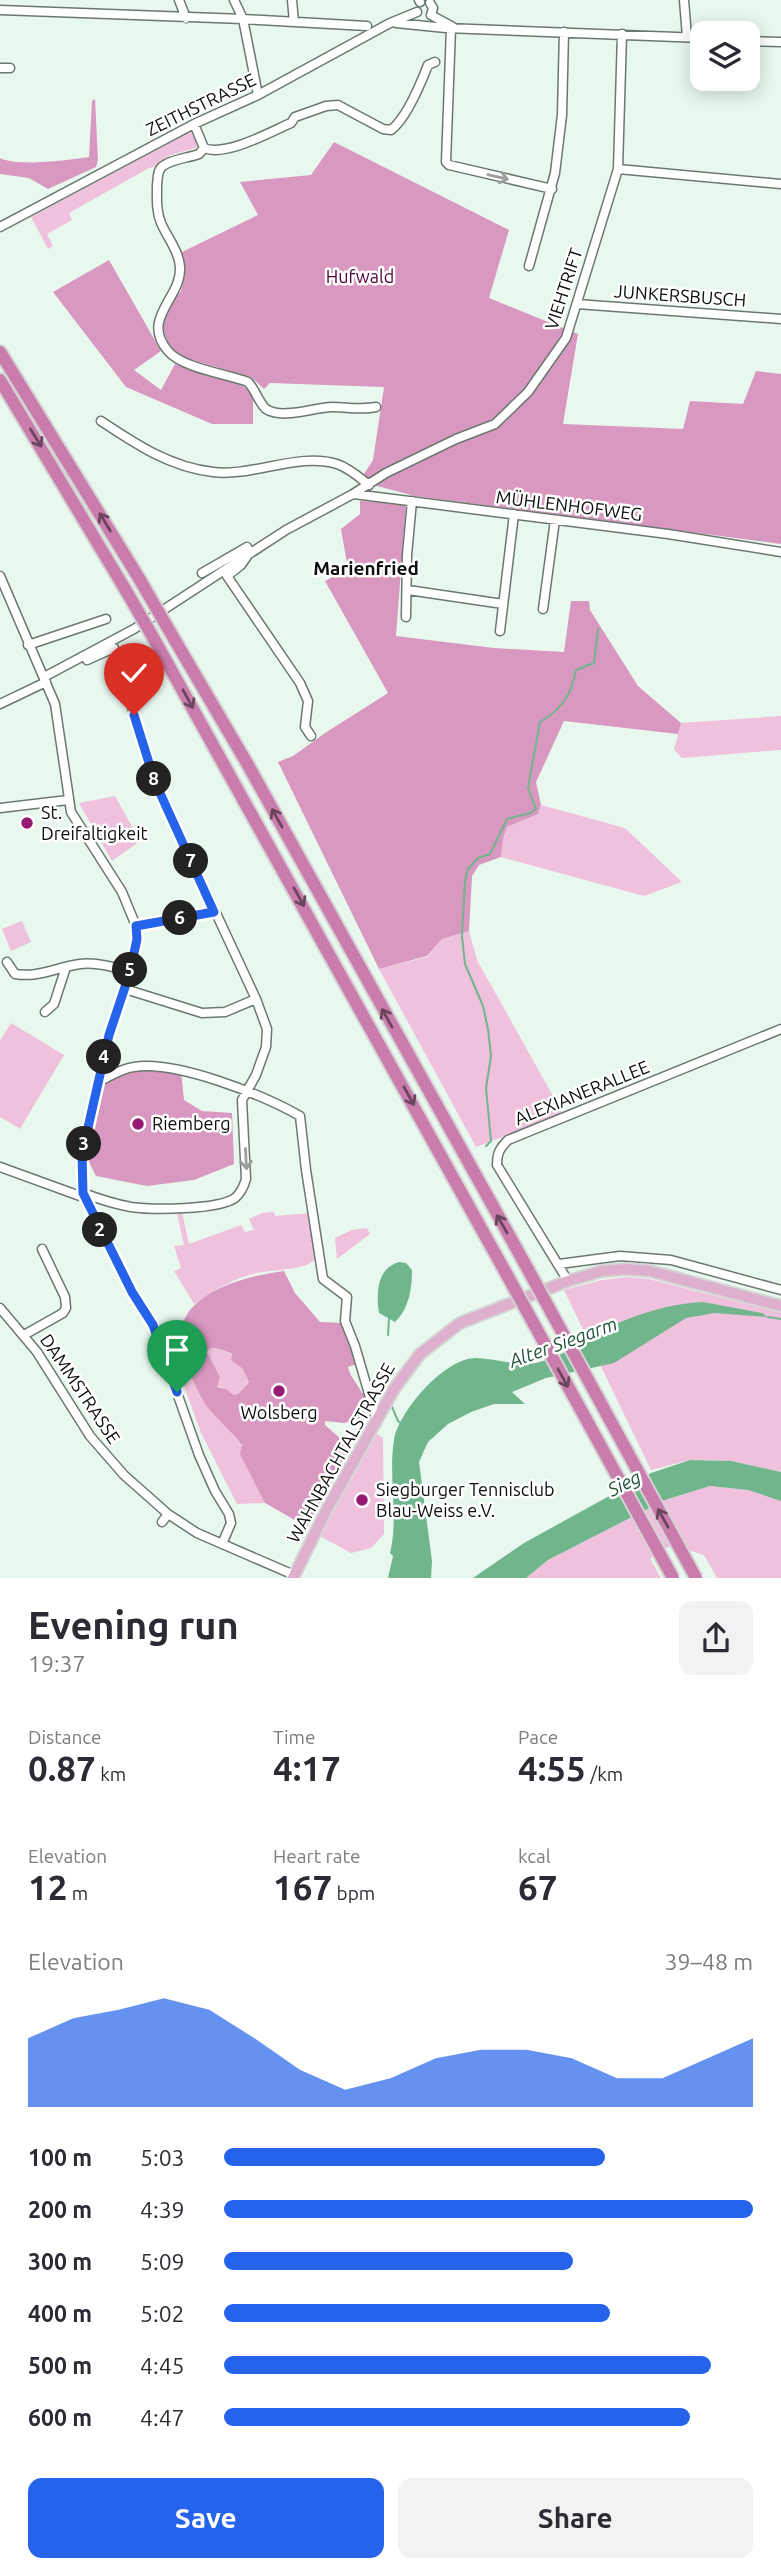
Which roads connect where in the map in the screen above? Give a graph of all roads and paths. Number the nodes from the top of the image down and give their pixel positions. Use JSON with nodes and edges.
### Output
{"nodes":[{"id":1,"x":179,"y":0,"type":"edge"},
{"id":2,"x":234,"y":0,"type":"edge"},
{"id":3,"x":292,"y":0,"type":"edge"},
{"id":4,"x":684,"y":0,"type":"edge"},
{"id":5,"x":420,"y":1,"type":"edge"},
{"id":6,"x":431,"y":1,"type":"edge"},
{"id":7,"x":0,"y":10,"type":"edge"},
{"id":8,"x":416,"y":12,"type":"junction"},
{"id":9,"x":431,"y":15,"type":"junction"},
{"id":10,"x":186,"y":18,"type":"junction"},
{"id":11,"x":243,"y":19,"type":"junction"},
{"id":12,"x":294,"y":22,"type":"junction"},
{"id":13,"x":390,"y":23,"type":"junction"},
{"id":14,"x":367,"y":26,"type":"dead end"},
{"id":15,"x":452,"y":28,"type":"junction"},
{"id":16,"x":564,"y":32,"type":"junction"},
{"id":17,"x":622,"y":34,"type":"junction"},
{"id":18,"x":687,"y":37,"type":"junction"},
{"id":19,"x":690,"y":37,"type":"edge"},
{"id":20,"x":760,"y":41,"type":"edge"},
{"id":21,"x":781,"y":42,"type":"edge"},
{"id":22,"x":435,"y":62,"type":"dead end"},
{"id":23,"x":0,"y":68,"type":"edge"},
{"id":24,"x":10,"y":68,"type":"dead end"},
{"id":25,"x":258,"y":95,"type":"junction"},
{"id":26,"x":194,"y":124,"type":"junction"},
{"id":27,"x":204,"y":148,"type":"junction"},
{"id":28,"x":618,"y":169,"type":"junction"},
{"id":29,"x":781,"y":184,"type":"edge"},
{"id":30,"x":552,"y":189,"type":"junction"},
{"id":31,"x":0,"y":227,"type":"edge"},
{"id":32,"x":529,"y":267,"type":"dead end"},
{"id":33,"x":577,"y":304,"type":"junction"},
{"id":34,"x":781,"y":318,"type":"edge"},
{"id":35,"x":0,"y":352,"type":"edge"},
{"id":36,"x":0,"y":380,"type":"edge"},
{"id":37,"x":376,"y":407,"type":"dead end"},
{"id":38,"x":101,"y":421,"type":"dead end"},
{"id":39,"x":369,"y":485,"type":"junction"},
{"id":40,"x":353,"y":494,"type":"junction"},
{"id":41,"x":412,"y":501,"type":"junction"},
{"id":42,"x":514,"y":514,"type":"junction"},
{"id":43,"x":555,"y":520,"type":"junction"},
{"id":44,"x":250,"y":552,"type":"junction"},
{"id":45,"x":781,"y":552,"type":"edge"},
{"id":46,"x":202,"y":573,"type":"dead end"},
{"id":47,"x":0,"y":576,"type":"edge"},
{"id":48,"x":408,"y":590,"type":"junction"},
{"id":49,"x":503,"y":604,"type":"junction"},
{"id":50,"x":543,"y":609,"type":"dead end"},
{"id":51,"x":406,"y":617,"type":"dead end"},
{"id":52,"x":106,"y":619,"type":"dead end"},
{"id":53,"x":500,"y":631,"type":"dead end"},
{"id":54,"x":28,"y":645,"type":"junction"},
{"id":55,"x":68,"y":665,"type":"junction"},
{"id":56,"x":45,"y":679,"type":"junction"},
{"id":57,"x":0,"y":704,"type":"edge"},
{"id":58,"x":311,"y":736,"type":"dead end"},
{"id":59,"x":68,"y":800,"type":"junction"},
{"id":60,"x":0,"y":808,"type":"edge"},
{"id":61,"x":214,"y":912,"type":"junction"},
{"id":62,"x":136,"y":926,"type":"junction"},
{"id":63,"x":7,"y":962,"type":"dead end"},
{"id":64,"x":66,"y":967,"type":"junction"},
{"id":65,"x":130,"y":972,"type":"junction"},
{"id":66,"x":125,"y":989,"type":"junction"},
{"id":67,"x":256,"y":999,"type":"junction"},
{"id":68,"x":45,"y":1012,"type":"dead end"},
{"id":69,"x":781,"y":1029,"type":"edge"},
{"id":70,"x":99,"y":1082,"type":"junction"},
{"id":71,"x":248,"y":1093,"type":"junction"},
{"id":72,"x":0,"y":1167,"type":"edge"},
{"id":73,"x":83,"y":1193,"type":"junction"},
{"id":74,"x":43,"y":1250,"type":"dead end"},
{"id":75,"x":559,"y":1264,"type":"junction"},
{"id":76,"x":568,"y":1281,"type":"junction"},
{"id":77,"x":781,"y":1290,"type":"edge"},
{"id":78,"x":781,"y":1306,"type":"edge"},
{"id":79,"x":0,"y":1308,"type":"edge"},
{"id":80,"x":24,"y":1335,"type":"junction"},
{"id":81,"x":376,"y":1418,"type":"junction"},
{"id":82,"x":168,"y":1514,"type":"junction"},
{"id":83,"x":162,"y":1522,"type":"dead end"},
{"id":84,"x":222,"y":1544,"type":"junction"},
{"id":85,"x":293,"y":1576,"type":"edge"},
{"id":86,"x":673,"y":1578,"type":"edge"},
{"id":87,"x":696,"y":1578,"type":"edge"}],
"edges":[{"from":1,"to":10,"type":"street"},
{"from":2,"to":11,"type":"street"},
{"from":3,"to":12,"type":"street"},
{"from":4,"to":18,"type":"street"},
{"from":5,"to":6,"type":"street"},
{"from":5,"to":8,"type":"street"},
{"from":6,"to":9,"type":"street"},
{"from":7,"to":10,"type":"street"},
{"from":8,"to":9,"type":"street"},
{"from":8,"to":13,"type":"street","name":"ZEITHSTRASSE"},
{"from":9,"to":15,"type":"street"},
{"from":10,"to":11,"type":"street"},
{"from":11,"to":12,"type":"street"},
{"from":11,"to":25,"type":"street"},
{"from":12,"to":14,"type":"street"},
{"from":13,"to":15,"type":"street"},
{"from":13,"to":25,"type":"street","name":"ZEITHSTRASSE"},
{"from":15,"to":16,"type":"street"},
{"from":15,"to":30,"type":"street","one_way":true},
{"from":16,"to":17,"type":"street"},
{"from":16,"to":30,"type":"street"},
{"from":17,"to":18,"type":"street"},
{"from":17,"to":28,"type":"street","name":"VIEHTRIFT"},
{"from":18,"to":19,"type":"street"},
{"from":20,"to":21,"type":"street"},
{"from":22,"to":27,"type":"street"},
{"from":23,"to":24,"type":"street"},
{"from":25,"to":26,"type":"street","name":"ZEITHSTRASSE"},
{"from":26,"to":27,"type":"street"},
{"from":26,"to":31,"type":"street","name":"ZEITHSTRASSE"},
{"from":27,"to":37,"type":"street"},
{"from":28,"to":29,"type":"street"},
{"from":28,"to":33,"type":"street","name":"VIEHTRIFT"},
{"from":30,"to":32,"type":"street"},
{"from":33,"to":34,"type":"street","name":"JUNKERSBUSCH"},
{"from":33,"to":39,"type":"street","name":"VIEHTRIFT"},
{"from":87,"to":35,"type":"highway","one_way":true,"bridge":true},
{"from":36,"to":86,"type":"highway","one_way":true,"bridge":true},
{"from":38,"to":39,"type":"street"},
{"from":39,"to":40,"type":"street","name":"VIEHTRIFT"},
{"from":40,"to":41,"type":"street","name":"MÜHLENHOFWEG"},
{"from":40,"to":44,"type":"street","name":"VIEHTRIFT"},
{"from":41,"to":42,"type":"street","name":"MÜHLENHOFWEG"},
{"from":41,"to":48,"type":"street"},
{"from":42,"to":43,"type":"street","name":"MÜHLENHOFWEG"},
{"from":42,"to":49,"type":"street"},
{"from":43,"to":45,"type":"street","name":"MÜHLENHOFWEG"},
{"from":43,"to":50,"type":"street"},
{"from":44,"to":46,"type":"street","name":"VIEHTRIFT"},
{"from":44,"to":55,"type":"street","name":"VIEHTRIFT"},
{"from":44,"to":58,"type":"street"},
{"from":47,"to":54,"type":"street"},
{"from":48,"to":49,"type":"street"},
{"from":48,"to":51,"type":"street"},
{"from":49,"to":53,"type":"street"},
{"from":52,"to":54,"type":"street"},
{"from":54,"to":56,"type":"street"},
{"from":55,"to":56,"type":"street"},
{"from":55,"to":61,"type":"street"},
{"from":56,"to":57,"type":"street"},
{"from":56,"to":59,"type":"street"},
{"from":59,"to":60,"type":"street"},
{"from":59,"to":62,"type":"street"},
{"from":61,"to":62,"type":"street"},
{"from":61,"to":67,"type":"street"},
{"from":62,"to":65,"type":"street"},
{"from":63,"to":64,"type":"street"},
{"from":64,"to":65,"type":"street"},
{"from":64,"to":68,"type":"street"},
{"from":65,"to":66,"type":"street"},
{"from":66,"to":67,"type":"street"},
{"from":66,"to":70,"type":"street"},
{"from":67,"to":71,"type":"street"},
{"from":69,"to":75,"type":"street","name":"ALEXIANERALLEE"},
{"from":70,"to":71,"type":"street"},
{"from":70,"to":73,"type":"street"},
{"from":71,"to":73,"type":"street","one_way":true},
{"from":71,"to":81,"type":"street"},
{"from":72,"to":73,"type":"street"},
{"from":73,"to":84,"type":"street"},
{"from":74,"to":80,"type":"street"},
{"from":75,"to":76,"type":"street","name":"ALEXIANERALLEE"},
{"from":75,"to":77,"type":"street"},
{"from":76,"to":78,"type":"main road","name":"WAHNBACHTALSTRASSE"},
{"from":76,"to":81,"type":"main road","name":"WAHNBACHTALSTRASSE"},
{"from":79,"to":80,"type":"street","name":"DAMMSTRASSE"},
{"from":80,"to":82,"type":"street","name":"DAMMSTRASSE"},
{"from":81,"to":85,"type":"main road","name":"WAHNBACHTALSTRASSE"},
{"from":82,"to":83,"type":"street"},
{"from":82,"to":84,"type":"street","name":"DAMMSTRASSE"},
{"from":84,"to":85,"type":"street","name":"DAMMSTRASSE"}]}
